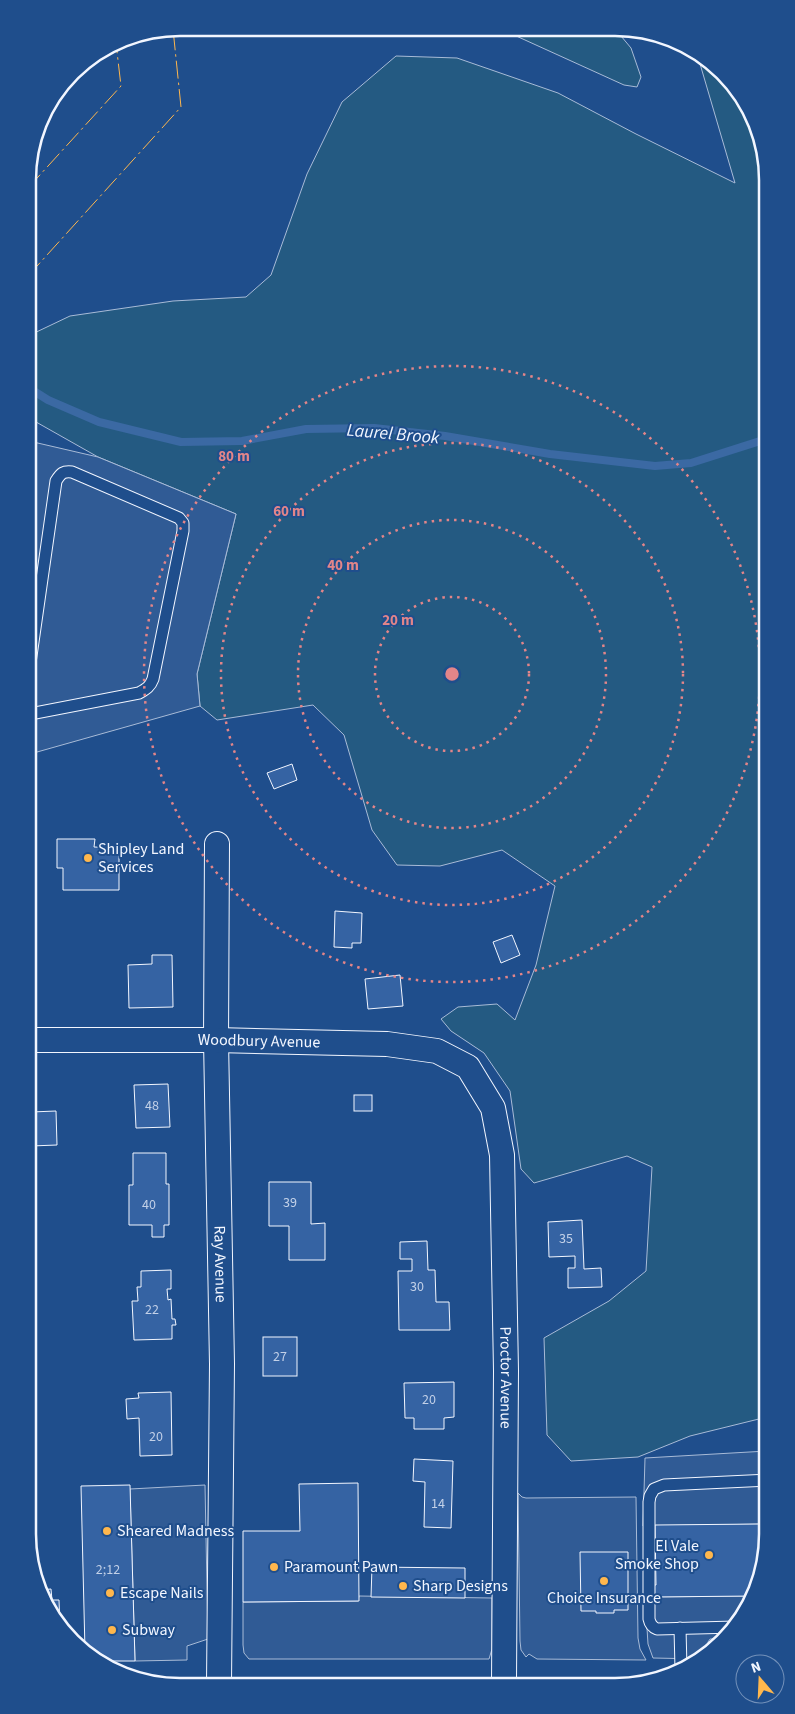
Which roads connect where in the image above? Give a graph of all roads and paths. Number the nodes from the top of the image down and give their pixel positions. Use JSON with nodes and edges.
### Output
{"nodes":[{"id":1,"x":37,"y":596,"type":"edge"},
{"id":2,"x":37,"y":713,"type":"edge"},
{"id":3,"x":217,"y":844,"type":"dead end"},
{"id":4,"x":36,"y":1040,"type":"edge"},
{"id":5,"x":216,"y":1040,"type":"junction"},
{"id":6,"x":476,"y":1080,"type":"joint"},
{"id":7,"x":758,"y":1480,"type":"edge"},
{"id":8,"x":723,"y":1627,"type":"edge"},
{"id":9,"x":680,"y":1628,"type":"junction"},
{"id":10,"x":681,"y":1661,"type":"edge"},
{"id":11,"x":219,"y":1678,"type":"edge"},
{"id":12,"x":504,"y":1678,"type":"edge"}],
"edges":[{"from":1,"to":2,"type":"lane"},
{"from":3,"to":5,"type":"street","name":"Ray Avenue"},
{"from":4,"to":5,"type":"street","name":"Woodbury Avenue"},
{"from":5,"to":6,"type":"street","name":"Woodbury Avenue"},
{"from":5,"to":11,"type":"street","name":"Ray Avenue"},
{"from":6,"to":12,"type":"street","name":"Proctor Avenue"},
{"from":7,"to":9,"type":"lane"},
{"from":8,"to":9,"type":"lane"},
{"from":9,"to":10,"type":"lane"}]}
